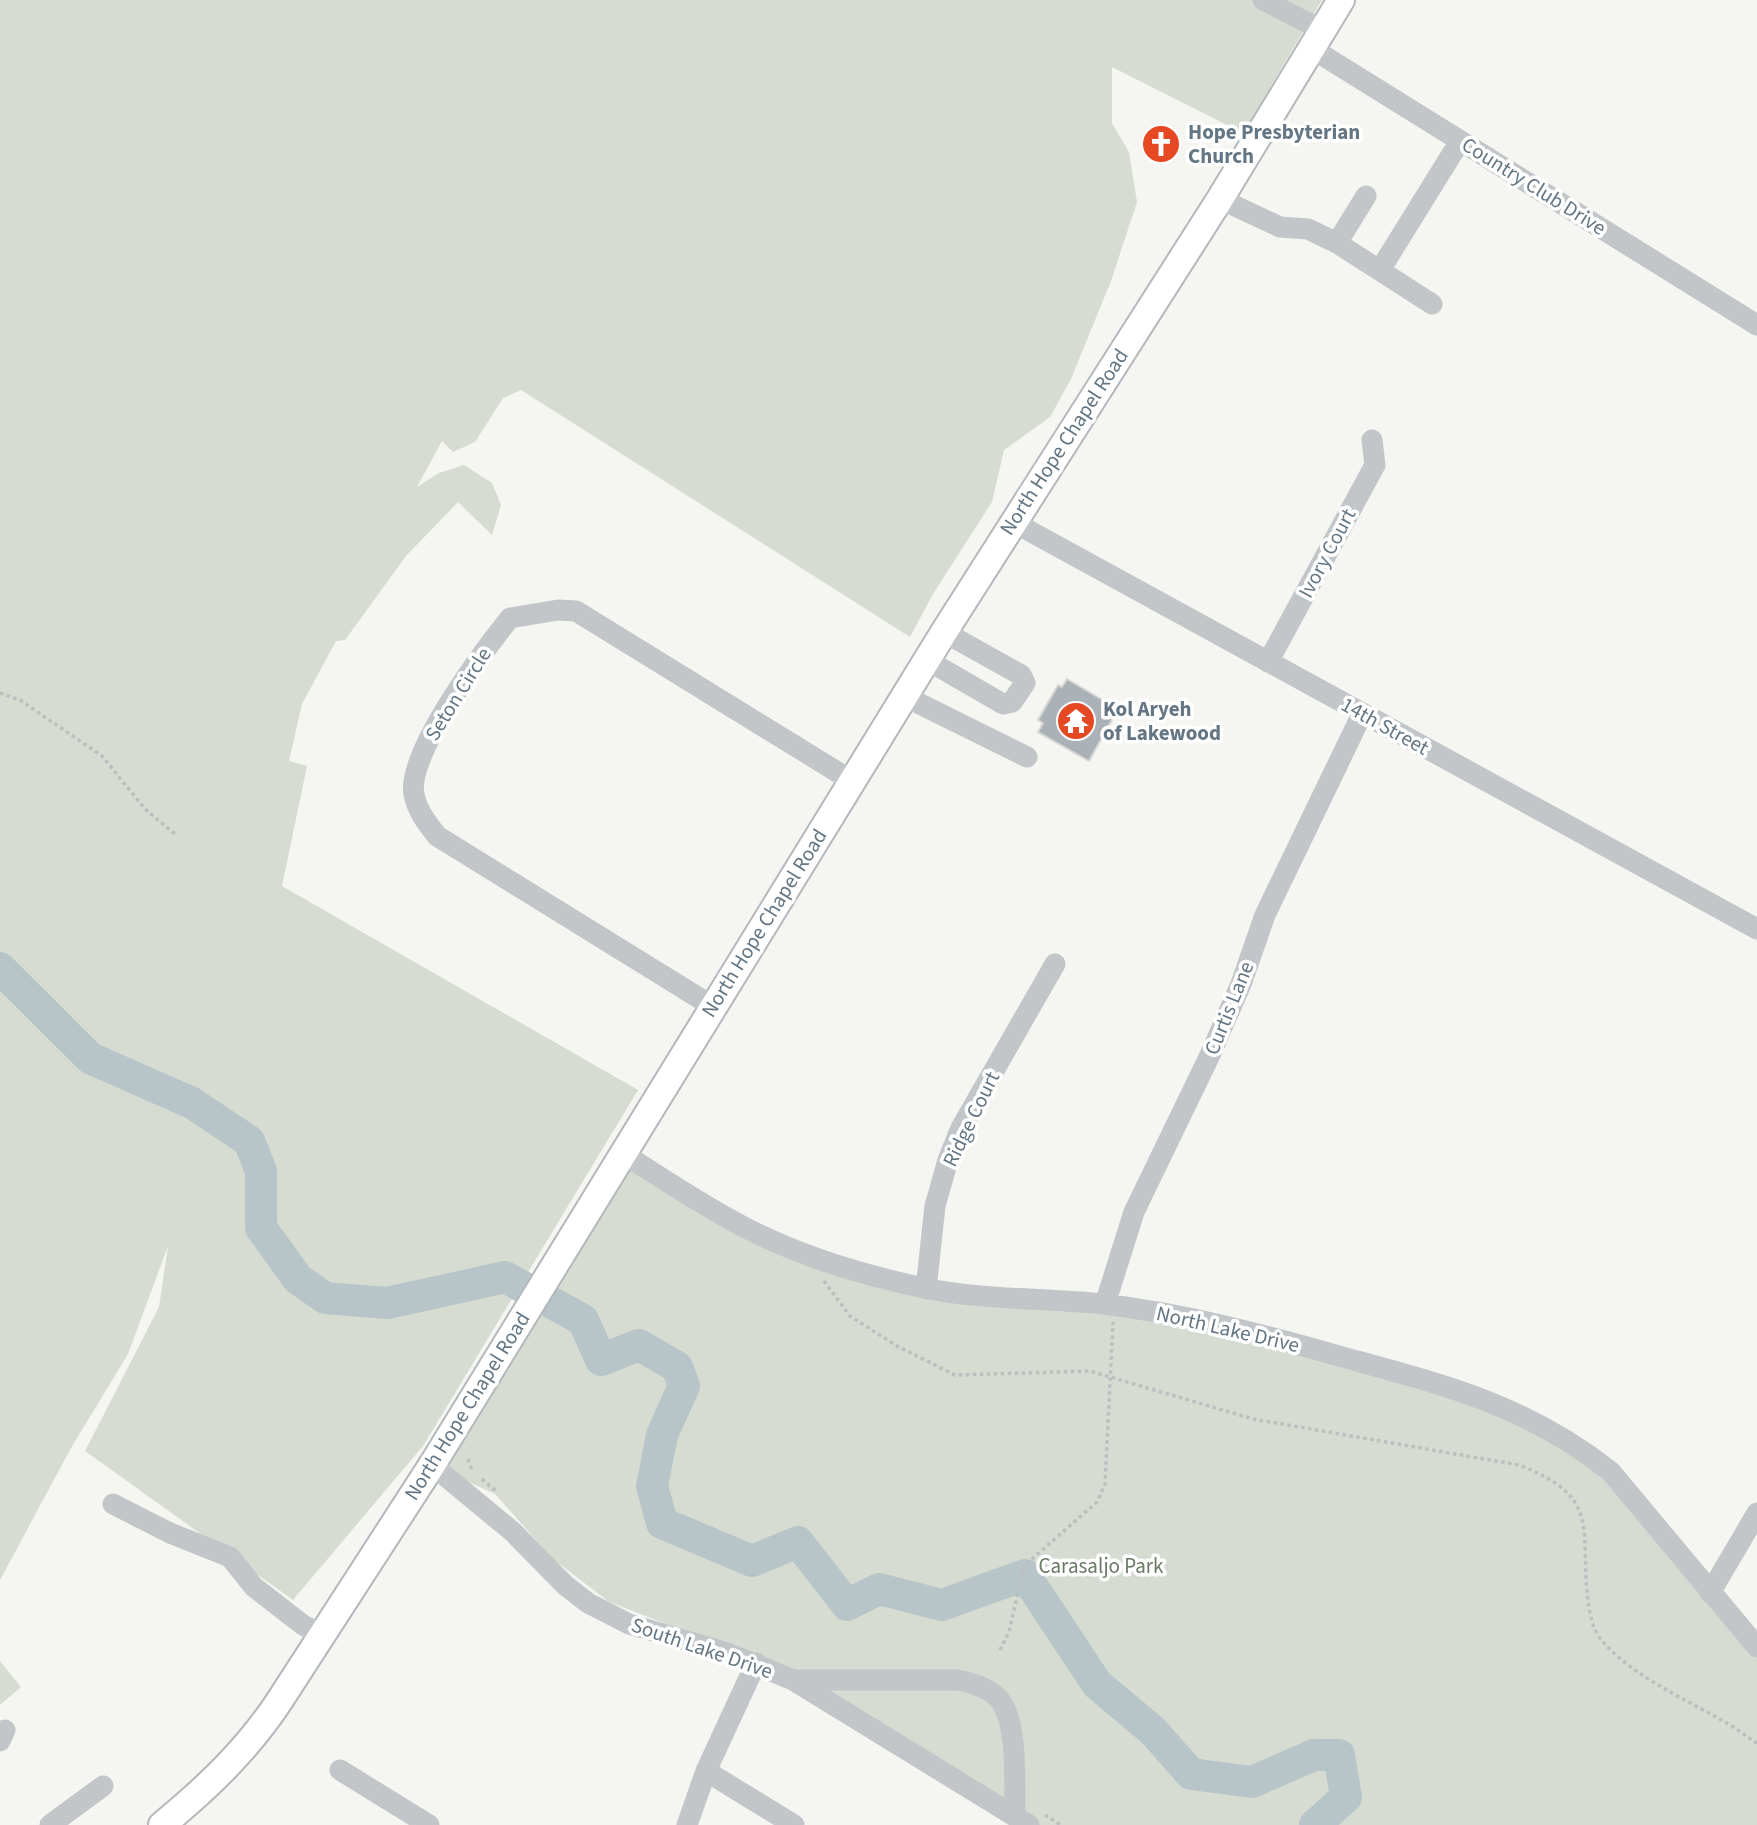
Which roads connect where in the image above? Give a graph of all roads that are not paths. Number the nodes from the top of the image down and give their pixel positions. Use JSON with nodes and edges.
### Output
{"nodes":[{"id":1,"x":1264,"y":0,"type":"edge"},
{"id":2,"x":1341,"y":0,"type":"edge"},
{"id":3,"x":1317,"y":39,"type":"junction"},
{"id":4,"x":1461,"y":141,"type":"junction"},
{"id":5,"x":1366,"y":196,"type":"dead end"},
{"id":6,"x":1220,"y":199,"type":"junction"},
{"id":7,"x":1338,"y":243,"type":"junction"},
{"id":8,"x":1380,"y":270,"type":"junction"},
{"id":9,"x":1432,"y":303,"type":"dead end"},
{"id":10,"x":1757,"y":324,"type":"edge"},
{"id":11,"x":1372,"y":440,"type":"dead end"},
{"id":12,"x":1013,"y":522,"type":"junction"},
{"id":13,"x":944,"y":632,"type":"junction"},
{"id":14,"x":927,"y":660,"type":"junction"},
{"id":15,"x":1268,"y":662,"type":"junction"},
{"id":16,"x":904,"y":696,"type":"junction"},
{"id":17,"x":1362,"y":714,"type":"junction"},
{"id":18,"x":1027,"y":757,"type":"dead end"},
{"id":19,"x":852,"y":781,"type":"junction"},
{"id":20,"x":1754,"y":920,"type":"edge"},
{"id":21,"x":1055,"y":964,"type":"dead end"},
{"id":22,"x":712,"y":1006,"type":"junction"},
{"id":23,"x":622,"y":1153,"type":"junction"},
{"id":24,"x":926,"y":1289,"type":"junction"},
{"id":25,"x":1109,"y":1305,"type":"junction"},
{"id":26,"x":432,"y":1465,"type":"junction"},
{"id":27,"x":113,"y":1504,"type":"dead end"},
{"id":28,"x":1757,"y":1513,"type":"edge"},
{"id":29,"x":1710,"y":1593,"type":"junction"},
{"id":30,"x":322,"y":1635,"type":"junction"},
{"id":31,"x":1757,"y":1647,"type":"edge"},
{"id":32,"x":756,"y":1663,"type":"junction"},
{"id":33,"x":793,"y":1680,"type":"junction"},
{"id":34,"x":340,"y":1770,"type":"dead end"},
{"id":35,"x":706,"y":1770,"type":"junction"},
{"id":36,"x":103,"y":1786,"type":"dead end"},
{"id":37,"x":1022,"y":1821,"type":"edge"},
{"id":38,"x":50,"y":1825,"type":"edge"},
{"id":39,"x":162,"y":1825,"type":"edge"},
{"id":40,"x":429,"y":1825,"type":"edge"},
{"id":41,"x":687,"y":1825,"type":"edge"},
{"id":42,"x":794,"y":1825,"type":"edge"}],
"edges":[{"from":1,"to":3,"type":"street","name":"Country Club Drive"},
{"from":2,"to":3,"type":"main road","name":"North Hope Chapel Road"},
{"from":3,"to":4,"type":"street","name":"Country Club Drive"},
{"from":3,"to":6,"type":"main road","name":"North Hope Chapel Road"},
{"from":4,"to":8,"type":"street"},
{"from":4,"to":10,"type":"street","name":"Country Club Drive"},
{"from":5,"to":7,"type":"street"},
{"from":6,"to":7,"type":"street"},
{"from":6,"to":12,"type":"main road","name":"North Hope Chapel Road"},
{"from":7,"to":8,"type":"street"},
{"from":8,"to":9,"type":"street"},
{"from":11,"to":15,"type":"street","name":"Ivory Court"},
{"from":12,"to":13,"type":"main road","name":"North Hope Chapel Road"},
{"from":12,"to":15,"type":"street","name":"14th Street"},
{"from":13,"to":14,"type":"main road","name":"North Hope Chapel Road"},
{"from":13,"to":14,"type":"street"},
{"from":14,"to":16,"type":"main road","name":"North Hope Chapel Road"},
{"from":15,"to":17,"type":"street","name":"14th Street"},
{"from":16,"to":18,"type":"street"},
{"from":16,"to":19,"type":"main road","name":"North Hope Chapel Road"},
{"from":17,"to":20,"type":"street","name":"14th Street"},
{"from":17,"to":25,"type":"street","name":"Curtis Lane"},
{"from":19,"to":22,"type":"main road","name":"North Hope Chapel Road"},
{"from":19,"to":22,"type":"street","name":"Seton Circle"},
{"from":21,"to":24,"type":"street","name":"Ridge Court"},
{"from":22,"to":23,"type":"main road","name":"North Hope Chapel Road"},
{"from":23,"to":24,"type":"street","name":"North Lake Drive"},
{"from":23,"to":26,"type":"main road","name":"North Hope Chapel Road"},
{"from":24,"to":25,"type":"street","name":"North Lake Drive"},
{"from":25,"to":29,"type":"street","name":"North Lake Drive"},
{"from":26,"to":30,"type":"main road","name":"North Hope Chapel Road"},
{"from":26,"to":32,"type":"street","name":"South Lake Drive"},
{"from":27,"to":30,"type":"street"},
{"from":28,"to":29,"type":"street"},
{"from":29,"to":31,"type":"street","name":"North Lake Drive"},
{"from":30,"to":39,"type":"main road","name":"North Hope Chapel Road"},
{"from":32,"to":33,"type":"street","name":"South Lake Drive"},
{"from":32,"to":35,"type":"street"},
{"from":33,"to":37,"type":"street","name":"South Lake Drive"},
{"from":33,"to":37,"type":"street"},
{"from":34,"to":40,"type":"street"},
{"from":35,"to":41,"type":"street"},
{"from":35,"to":42,"type":"street"},
{"from":36,"to":38,"type":"street"}]}
